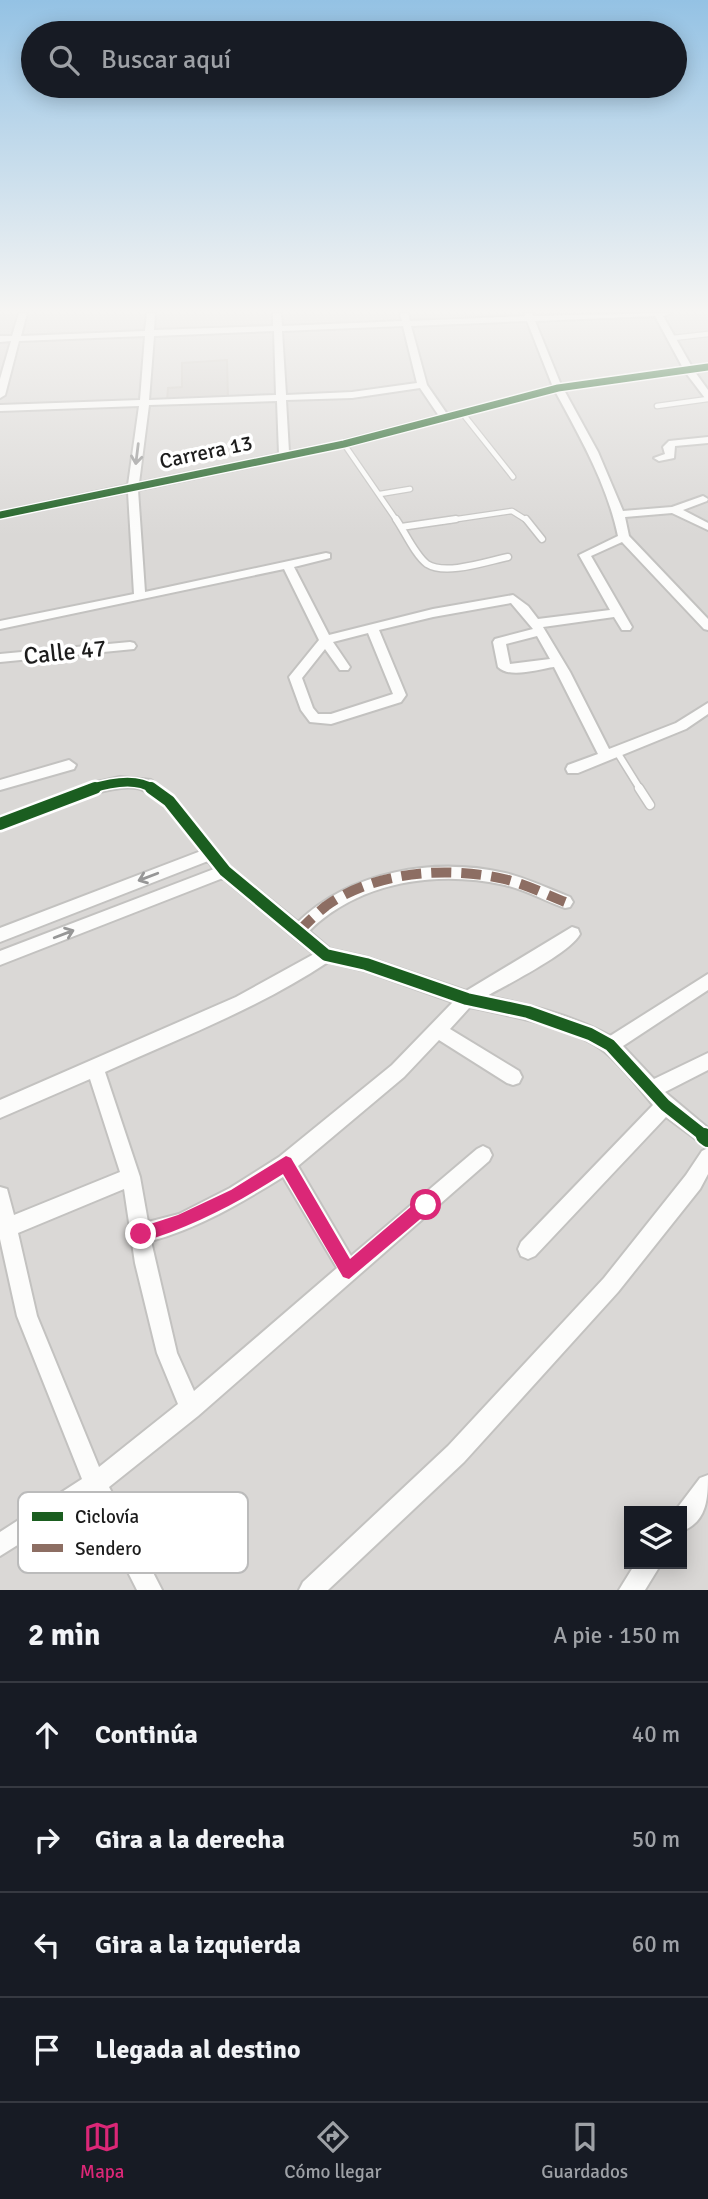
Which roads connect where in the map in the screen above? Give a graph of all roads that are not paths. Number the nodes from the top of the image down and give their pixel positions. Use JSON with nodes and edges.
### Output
{"nodes":[{"id":1,"x":145,"y":387,"type":"edge"},
{"id":2,"x":280,"y":387,"type":"edge"},
{"id":3,"x":407,"y":387,"type":"edge"},
{"id":4,"x":424,"y":387,"type":"edge"},
{"id":5,"x":564,"y":387,"type":"edge"},
{"id":6,"x":558,"y":388,"type":"junction"},
{"id":7,"x":708,"y":397,"type":"edge"},
{"id":8,"x":280,"y":398,"type":"junction"},
{"id":9,"x":144,"y":404,"type":"junction"},
{"id":10,"x":657,"y":407,"type":"dead end"},
{"id":11,"x":0,"y":408,"type":"edge"},
{"id":12,"x":463,"y":414,"type":"junction"},
{"id":13,"x":446,"y":419,"type":"junction"},
{"id":14,"x":708,"y":440,"type":"edge"},
{"id":15,"x":344,"y":444,"type":"junction"},
{"id":16,"x":284,"y":456,"type":"junction"},
{"id":17,"x":659,"y":458,"type":"dead end"},
{"id":18,"x":513,"y":477,"type":"dead end"},
{"id":19,"x":133,"y":488,"type":"junction"},
{"id":20,"x":410,"y":489,"type":"dead end"},
{"id":21,"x":380,"y":494,"type":"junction"},
{"id":22,"x":703,"y":499,"type":"dead end"},
{"id":23,"x":674,"y":510,"type":"junction"},
{"id":24,"x":619,"y":514,"type":"junction"},
{"id":25,"x":0,"y":515,"type":"edge"},
{"id":26,"x":401,"y":527,"type":"junction"},
{"id":27,"x":708,"y":527,"type":"edge"},
{"id":28,"x":624,"y":537,"type":"junction"},
{"id":29,"x":542,"y":539,"type":"dead end"},
{"id":30,"x":326,"y":556,"type":"dead end"},
{"id":31,"x":508,"y":557,"type":"dead end"},
{"id":32,"x":287,"y":564,"type":"junction"},
{"id":33,"x":140,"y":597,"type":"junction"},
{"id":34,"x":616,"y":613,"type":"junction"},
{"id":35,"x":0,"y":625,"type":"edge"},
{"id":36,"x":708,"y":626,"type":"edge"},
{"id":37,"x":372,"y":627,"type":"junction"},
{"id":38,"x":626,"y":627,"type":"dead end"},
{"id":39,"x":536,"y":628,"type":"junction"},
{"id":40,"x":324,"y":640,"type":"junction"},
{"id":41,"x":130,"y":646,"type":"dead end"},
{"id":42,"x":0,"y":658,"type":"edge"},
{"id":43,"x":557,"y":662,"type":"junction"},
{"id":44,"x":344,"y":667,"type":"dead end"},
{"id":45,"x":708,"y":708,"type":"edge"},
{"id":46,"x":611,"y":755,"type":"junction"},
{"id":47,"x":69,"y":765,"type":"dead end"},
{"id":48,"x":573,"y":769,"type":"dead end"},
{"id":49,"x":0,"y":785,"type":"edge"},
{"id":50,"x":650,"y":805,"type":"dead end"},
{"id":51,"x":0,"y":824,"type":"edge"},
{"id":52,"x":212,"y":853,"type":"junction"},
{"id":53,"x":225,"y":871,"type":"junction"},
{"id":54,"x":565,"y":902,"type":"dead end"},
{"id":55,"x":298,"y":932,"type":"junction"},
{"id":56,"x":572,"y":934,"type":"dead end"},
{"id":57,"x":0,"y":935,"type":"edge"},
{"id":58,"x":326,"y":955,"type":"junction"},
{"id":59,"x":0,"y":958,"type":"edge"},
{"id":60,"x":708,"y":981,"type":"edge"},
{"id":61,"x":467,"y":999,"type":"junction"},
{"id":62,"x":437,"y":1030,"type":"junction"},
{"id":63,"x":610,"y":1045,"type":"junction"},
{"id":64,"x":708,"y":1060,"type":"edge"},
{"id":65,"x":95,"y":1067,"type":"junction"},
{"id":66,"x":513,"y":1077,"type":"dead end"},
{"id":67,"x":652,"y":1089,"type":"junction"},
{"id":68,"x":664,"y":1105,"type":"junction"},
{"id":69,"x":0,"y":1109,"type":"edge"},
{"id":70,"x":708,"y":1139,"type":"edge"},
{"id":71,"x":483,"y":1154,"type":"dead end"},
{"id":72,"x":708,"y":1157,"type":"edge"},
{"id":73,"x":286,"y":1164,"type":"junction"},
{"id":74,"x":131,"y":1177,"type":"junction"},
{"id":75,"x":0,"y":1196,"type":"edge"},
{"id":76,"x":8,"y":1227,"type":"junction"},
{"id":77,"x":141,"y":1234,"type":"junction"},
{"id":78,"x":528,"y":1249,"type":"dead end"},
{"id":79,"x":349,"y":1271,"type":"junction"},
{"id":80,"x":190,"y":1408,"type":"junction"},
{"id":81,"x":95,"y":1484,"type":"junction"},
{"id":82,"x":708,"y":1486,"type":"edge"},
{"id":83,"x":83,"y":1492,"type":"edge"},
{"id":84,"x":99,"y":1492,"type":"edge"},
{"id":85,"x":687,"y":1513,"type":"edge"},
{"id":86,"x":18,"y":1533,"type":"edge"},
{"id":87,"x":0,"y":1545,"type":"edge"},
{"id":88,"x":646,"y":1569,"type":"edge"},
{"id":89,"x":141,"y":1573,"type":"edge"},
{"id":90,"x":150,"y":1590,"type":"edge"},
{"id":91,"x":311,"y":1590,"type":"edge"},
{"id":92,"x":631,"y":1590,"type":"edge"}],
"edges":[{"from":1,"to":9,"type":"street"},
{"from":2,"to":8,"type":"street"},
{"from":3,"to":8,"type":"street"},
{"from":4,"to":13,"type":"street"},
{"from":5,"to":6,"type":"street","name":"Carrera 13"},
{"from":6,"to":12,"type":"street","name":"Carrera 13"},
{"from":6,"to":24,"type":"street"},
{"from":7,"to":10,"type":"lane"},
{"from":8,"to":9,"type":"street"},
{"from":8,"to":16,"type":"street"},
{"from":9,"to":11,"type":"street"},
{"from":9,"to":19,"type":"street","one_way":true},
{"from":12,"to":13,"type":"street","name":"Carrera 13"},
{"from":12,"to":18,"type":"lane"},
{"from":13,"to":15,"type":"street","name":"Carrera 13"},
{"from":14,"to":17,"type":"street"},
{"from":15,"to":16,"type":"street","name":"Carrera 13"},
{"from":15,"to":21,"type":"lane"},
{"from":16,"to":19,"type":"street","name":"Carrera 13"},
{"from":19,"to":25,"type":"street","name":"Carrera 13"},
{"from":19,"to":33,"type":"street"},
{"from":20,"to":21,"type":"lane"},
{"from":21,"to":26,"type":"lane"},
{"from":22,"to":23,"type":"street"},
{"from":23,"to":24,"type":"street"},
{"from":23,"to":27,"type":"street"},
{"from":24,"to":28,"type":"street"},
{"from":26,"to":29,"type":"lane"},
{"from":26,"to":31,"type":"lane"},
{"from":28,"to":34,"type":"street"},
{"from":28,"to":36,"type":"street"},
{"from":30,"to":32,"type":"street"},
{"from":32,"to":33,"type":"street"},
{"from":32,"to":40,"type":"street"},
{"from":33,"to":35,"type":"street"},
{"from":34,"to":38,"type":"street"},
{"from":34,"to":39,"type":"street"},
{"from":37,"to":39,"type":"street"},
{"from":37,"to":40,"type":"street"},
{"from":37,"to":40,"type":"street"},
{"from":39,"to":43,"type":"street"},
{"from":39,"to":43,"type":"street"},
{"from":40,"to":44,"type":"street"},
{"from":41,"to":42,"type":"street","name":"Calle 47"},
{"from":43,"to":46,"type":"street"},
{"from":45,"to":46,"type":"street"},
{"from":46,"to":48,"type":"street"},
{"from":46,"to":50,"type":"lane"},
{"from":47,"to":49,"type":"street"},
{"from":51,"to":52,"type":"street"},
{"from":52,"to":53,"type":"street"},
{"from":52,"to":57,"type":"street","one_way":true},
{"from":53,"to":55,"type":"street"},
{"from":59,"to":53,"type":"street","one_way":true},
{"from":54,"to":55,"type":"street"},
{"from":55,"to":58,"type":"street"},
{"from":56,"to":61,"type":"street"},
{"from":58,"to":61,"type":"street"},
{"from":58,"to":65,"type":"street"},
{"from":60,"to":63,"type":"street"},
{"from":61,"to":62,"type":"street"},
{"from":61,"to":63,"type":"street"},
{"from":62,"to":66,"type":"street"},
{"from":62,"to":73,"type":"street"},
{"from":63,"to":67,"type":"street"},
{"from":64,"to":67,"type":"street"},
{"from":65,"to":69,"type":"street"},
{"from":65,"to":74,"type":"street"},
{"from":67,"to":68,"type":"street"},
{"from":68,"to":70,"type":"street"},
{"from":68,"to":78,"type":"street"},
{"from":71,"to":79,"type":"street"},
{"from":72,"to":91,"type":"street"},
{"from":73,"to":77,"type":"street"},
{"from":73,"to":79,"type":"street"},
{"from":74,"to":76,"type":"street"},
{"from":74,"to":77,"type":"street"},
{"from":75,"to":76,"type":"street"},
{"from":76,"to":81,"type":"street"},
{"from":77,"to":80,"type":"street"},
{"from":79,"to":80,"type":"street"},
{"from":80,"to":81,"type":"street"},
{"from":81,"to":83,"type":"street"},
{"from":81,"to":84,"type":"street"},
{"from":82,"to":85,"type":"street"},
{"from":86,"to":87,"type":"street"},
{"from":88,"to":92,"type":"street"},
{"from":89,"to":90,"type":"street"}]}
